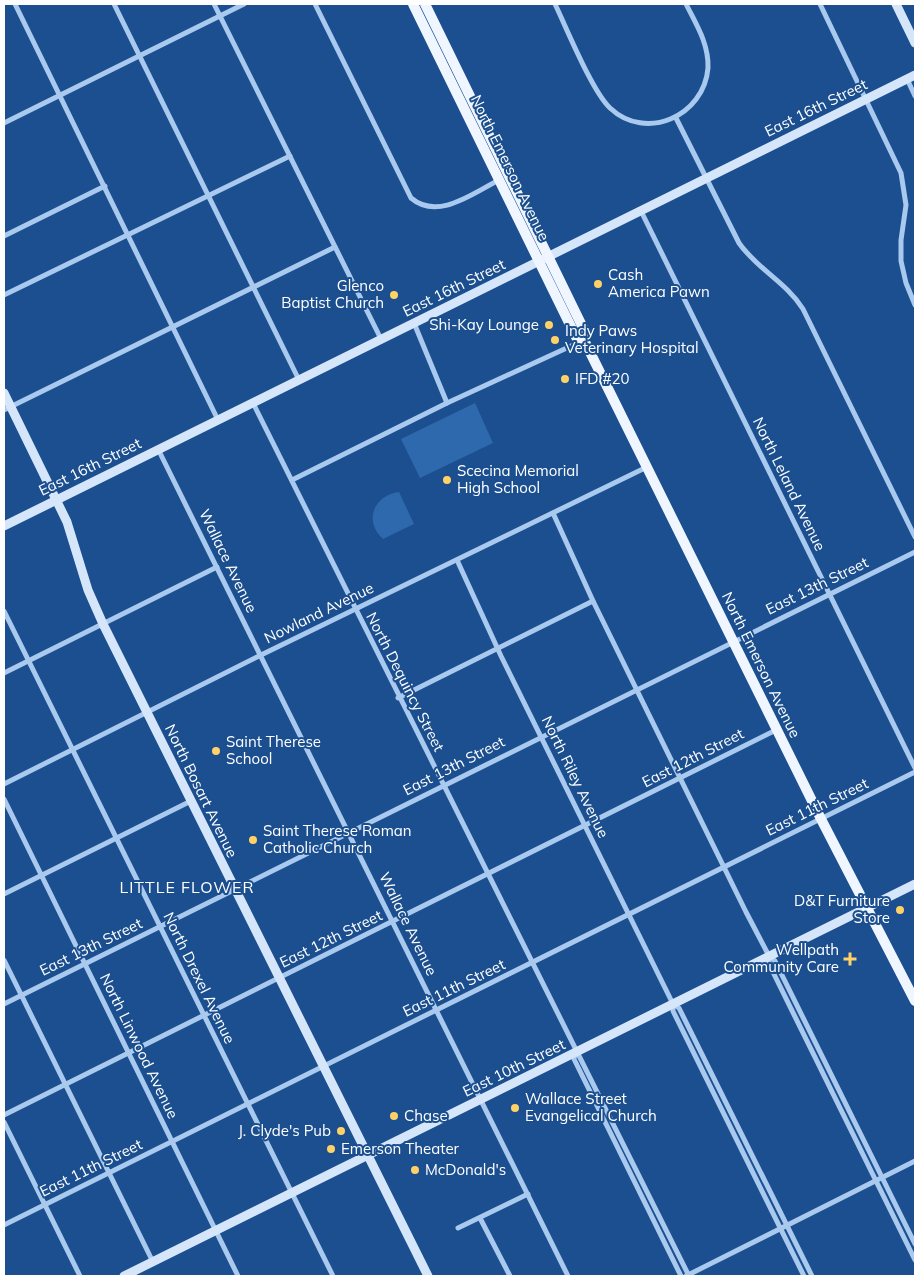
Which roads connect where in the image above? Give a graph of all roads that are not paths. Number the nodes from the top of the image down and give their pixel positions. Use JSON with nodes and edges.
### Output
{"nodes":[{"id":1,"x":15,"y":4,"type":"edge"},
{"id":2,"x":114,"y":4,"type":"edge"},
{"id":3,"x":214,"y":4,"type":"edge"},
{"id":4,"x":244,"y":4,"type":"edge"},
{"id":5,"x":315,"y":4,"type":"edge"},
{"id":6,"x":413,"y":4,"type":"edge"},
{"id":7,"x":425,"y":4,"type":"edge"},
{"id":8,"x":555,"y":4,"type":"edge"},
{"id":9,"x":686,"y":4,"type":"edge"},
{"id":10,"x":820,"y":4,"type":"edge"},
{"id":11,"x":896,"y":4,"type":"edge"},
{"id":12,"x":220,"y":16,"type":"junction"},
{"id":13,"x":915,"y":43,"type":"edge"},
{"id":14,"x":139,"y":55,"type":"junction"},
{"id":15,"x":911,"y":77,"type":"edge"},
{"id":16,"x":60,"y":95,"type":"junction"},
{"id":17,"x":915,"y":96,"type":"edge"},
{"id":18,"x":866,"y":99,"type":"junction"},
{"id":19,"x":676,"y":118,"type":"junction"},
{"id":20,"x":4,"y":122,"type":"edge"},
{"id":21,"x":290,"y":156,"type":"junction"},
{"id":22,"x":706,"y":179,"type":"junction"},
{"id":23,"x":499,"y":180,"type":"junction"},
{"id":24,"x":105,"y":186,"type":"junction"},
{"id":25,"x":208,"y":196,"type":"junction"},
{"id":26,"x":641,"y":211,"type":"junction"},
{"id":27,"x":128,"y":234,"type":"junction"},
{"id":28,"x":4,"y":236,"type":"edge"},
{"id":29,"x":335,"y":247,"type":"junction"},
{"id":30,"x":544,"y":259,"type":"junction"},
{"id":31,"x":254,"y":287,"type":"junction"},
{"id":32,"x":4,"y":295,"type":"edge"},
{"id":33,"x":915,"y":305,"type":"edge"},
{"id":34,"x":414,"y":323,"type":"junction"},
{"id":35,"x":173,"y":327,"type":"junction"},
{"id":36,"x":381,"y":339,"type":"junction"},
{"id":37,"x":584,"y":340,"type":"junction"},
{"id":38,"x":299,"y":380,"type":"junction"},
{"id":39,"x":4,"y":393,"type":"edge"},
{"id":40,"x":253,"y":402,"type":"junction"},
{"id":41,"x":447,"y":403,"type":"junction"},
{"id":42,"x":7,"y":408,"type":"edge"},
{"id":43,"x":218,"y":420,"type":"junction"},
{"id":44,"x":158,"y":449,"type":"junction"},
{"id":45,"x":647,"y":467,"type":"junction"},
{"id":46,"x":292,"y":480,"type":"junction"},
{"id":47,"x":56,"y":499,"type":"junction"},
{"id":48,"x":553,"y":513,"type":"junction"},
{"id":49,"x":4,"y":526,"type":"edge"},
{"id":50,"x":915,"y":537,"type":"edge"},
{"id":51,"x":915,"y":552,"type":"edge"},
{"id":52,"x":457,"y":560,"type":"junction"},
{"id":53,"x":217,"y":567,"type":"junction"},
{"id":54,"x":829,"y":594,"type":"junction"},
{"id":55,"x":593,"y":601,"type":"junction"},
{"id":56,"x":4,"y":610,"type":"edge"},
{"id":57,"x":355,"y":610,"type":"junction"},
{"id":58,"x":103,"y":624,"type":"junction"},
{"id":59,"x":733,"y":642,"type":"junction"},
{"id":60,"x":498,"y":648,"type":"junction"},
{"id":61,"x":260,"y":655,"type":"junction"},
{"id":62,"x":28,"y":661,"type":"junction"},
{"id":63,"x":4,"y":673,"type":"edge"},
{"id":64,"x":637,"y":689,"type":"junction"},
{"id":65,"x":398,"y":698,"type":"junction"},
{"id":66,"x":147,"y":712,"type":"junction"},
{"id":67,"x":776,"y":730,"type":"junction"},
{"id":68,"x":541,"y":737,"type":"junction"},
{"id":69,"x":72,"y":750,"type":"junction"},
{"id":70,"x":915,"y":768,"type":"edge"},
{"id":71,"x":915,"y":772,"type":"edge"},
{"id":72,"x":681,"y":779,"type":"junction"},
{"id":73,"x":4,"y":784,"type":"edge"},
{"id":74,"x":444,"y":786,"type":"junction"},
{"id":75,"x":4,"y":799,"type":"edge"},
{"id":76,"x":191,"y":801,"type":"junction"},
{"id":77,"x":820,"y":820,"type":"junction"},
{"id":78,"x":585,"y":826,"type":"junction"},
{"id":79,"x":348,"y":833,"type":"junction"},
{"id":80,"x":116,"y":838,"type":"junction"},
{"id":81,"x":724,"y":867,"type":"junction"},
{"id":82,"x":488,"y":874,"type":"junction"},
{"id":83,"x":41,"y":876,"type":"junction"},
{"id":84,"x":915,"y":884,"type":"edge"},
{"id":85,"x":235,"y":890,"type":"junction"},
{"id":86,"x":4,"y":894,"type":"edge"},
{"id":87,"x":867,"y":908,"type":"junction"},
{"id":88,"x":629,"y":915,"type":"junction"},
{"id":89,"x":392,"y":922,"type":"junction"},
{"id":90,"x":160,"y":927,"type":"junction"},
{"id":91,"x":769,"y":956,"type":"junction"},
{"id":92,"x":4,"y":960,"type":"edge"},
{"id":93,"x":532,"y":963,"type":"junction"},
{"id":94,"x":85,"y":964,"type":"junction"},
{"id":95,"x":279,"y":978,"type":"junction"},
{"id":96,"x":21,"y":996,"type":"junction"},
{"id":97,"x":915,"y":1000,"type":"edge"},
{"id":98,"x":4,"y":1004,"type":"edge"},
{"id":99,"x":673,"y":1004,"type":"junction"},
{"id":100,"x":436,"y":1011,"type":"junction"},
{"id":101,"x":204,"y":1016,"type":"junction"},
{"id":102,"x":576,"y":1052,"type":"junction"},
{"id":103,"x":129,"y":1053,"type":"junction"},
{"id":104,"x":827,"y":1065,"type":"junction"},
{"id":105,"x":323,"y":1067,"type":"junction"},
{"id":106,"x":820,"y":1068,"type":"junction"},
{"id":107,"x":65,"y":1085,"type":"junction"},
{"id":108,"x":480,"y":1100,"type":"junction"},
{"id":109,"x":248,"y":1104,"type":"junction"},
{"id":110,"x":731,"y":1113,"type":"junction"},
{"id":111,"x":4,"y":1115,"type":"edge"},
{"id":112,"x":725,"y":1116,"type":"junction"},
{"id":113,"x":4,"y":1122,"type":"edge"},
{"id":114,"x":173,"y":1142,"type":"junction"},
{"id":115,"x":367,"y":1156,"type":"junction"},
{"id":116,"x":915,"y":1161,"type":"edge"},
{"id":117,"x":633,"y":1163,"type":"junction"},
{"id":118,"x":627,"y":1166,"type":"junction"},
{"id":119,"x":109,"y":1173,"type":"junction"},
{"id":120,"x":882,"y":1178,"type":"junction"},
{"id":121,"x":876,"y":1181,"type":"junction"},
{"id":122,"x":291,"y":1193,"type":"junction"},
{"id":123,"x":528,"y":1194,"type":"junction"},
{"id":124,"x":45,"y":1205,"type":"junction"},
{"id":125,"x":480,"y":1218,"type":"junction"},
{"id":126,"x":4,"y":1225,"type":"edge"},
{"id":127,"x":787,"y":1225,"type":"junction"},
{"id":128,"x":458,"y":1228,"type":"dead end"},
{"id":129,"x":780,"y":1229,"type":"junction"},
{"id":130,"x":217,"y":1230,"type":"junction"},
{"id":131,"x":915,"y":1244,"type":"edge"},
{"id":132,"x":915,"y":1260,"type":"edge"},
{"id":133,"x":154,"y":1262,"type":"junction"},
{"id":134,"x":80,"y":1276,"type":"edge"},
{"id":135,"x":124,"y":1276,"type":"edge"},
{"id":136,"x":238,"y":1276,"type":"edge"},
{"id":137,"x":333,"y":1276,"type":"edge"},
{"id":138,"x":428,"y":1276,"type":"edge"},
{"id":139,"x":510,"y":1276,"type":"edge"},
{"id":140,"x":568,"y":1276,"type":"edge"},
{"id":141,"x":681,"y":1276,"type":"edge"},
{"id":142,"x":687,"y":1276,"type":"edge"},
{"id":143,"x":804,"y":1276,"type":"edge"},
{"id":144,"x":812,"y":1276,"type":"edge"}],
"edges":[{"from":1,"to":16,"type":"street"},
{"from":2,"to":14,"type":"street"},
{"from":3,"to":12,"type":"street"},
{"from":4,"to":12,"type":"street"},
{"from":5,"to":23,"type":"street"},
{"from":6,"to":23,"type":"main road","name":"North Emerson Avenue"},
{"from":7,"to":30,"type":"main road","name":"North Emerson Avenue"},
{"from":8,"to":19,"type":"street"},
{"from":9,"to":19,"type":"street"},
{"from":10,"to":18,"type":"street"},
{"from":11,"to":13,"type":"main road"},
{"from":12,"to":14,"type":"street"},
{"from":12,"to":21,"type":"street"},
{"from":14,"to":16,"type":"street"},
{"from":14,"to":25,"type":"street"},
{"from":15,"to":17,"type":"street"},
{"from":15,"to":18,"type":"main road","name":"East 16th Street"},
{"from":16,"to":20,"type":"street"},
{"from":16,"to":24,"type":"street"},
{"from":18,"to":22,"type":"main road","name":"East 16th Street"},
{"from":18,"to":33,"type":"street"},
{"from":19,"to":22,"type":"street"},
{"from":21,"to":25,"type":"street"},
{"from":21,"to":29,"type":"street"},
{"from":22,"to":26,"type":"main road","name":"East 16th Street"},
{"from":22,"to":50,"type":"street"},
{"from":23,"to":30,"type":"main road","name":"North Emerson Avenue"},
{"from":24,"to":27,"type":"street"},
{"from":24,"to":28,"type":"street"},
{"from":25,"to":27,"type":"street"},
{"from":25,"to":31,"type":"street"},
{"from":26,"to":30,"type":"main road","name":"East 16th Street"},
{"from":26,"to":54,"type":"street","name":"North Leland Avenue"},
{"from":27,"to":32,"type":"street"},
{"from":27,"to":35,"type":"street"},
{"from":29,"to":31,"type":"street"},
{"from":29,"to":36,"type":"street"},
{"from":30,"to":34,"type":"main road","name":"East 16th Street"},
{"from":30,"to":37,"type":"main road","name":"North Emerson Avenue"},
{"from":31,"to":35,"type":"street"},
{"from":31,"to":38,"type":"street"},
{"from":34,"to":36,"type":"main road","name":"East 16th Street"},
{"from":34,"to":41,"type":"street"},
{"from":35,"to":42,"type":"street"},
{"from":35,"to":43,"type":"street"},
{"from":36,"to":38,"type":"main road","name":"East 16th Street"},
{"from":37,"to":41,"type":"street"},
{"from":37,"to":45,"type":"main road","name":"North Emerson Avenue"},
{"from":38,"to":40,"type":"main road","name":"East 16th Street"},
{"from":39,"to":42,"type":"main road","name":"North Bosart Avenue"},
{"from":40,"to":43,"type":"main road","name":"East 16th Street"},
{"from":40,"to":46,"type":"street","name":"North Dequincy Street"},
{"from":41,"to":46,"type":"street"},
{"from":42,"to":47,"type":"main road","name":"North Bosart Avenue"},
{"from":43,"to":44,"type":"main road","name":"East 16th Street"},
{"from":44,"to":47,"type":"main road","name":"East 16th Street"},
{"from":44,"to":53,"type":"street","name":"Wallace Avenue"},
{"from":45,"to":48,"type":"street","name":"Nowland Avenue"},
{"from":45,"to":59,"type":"main road","name":"North Emerson Avenue"},
{"from":46,"to":57,"type":"street","name":"North Dequincy Street"},
{"from":47,"to":49,"type":"main road","name":"East 16th Street"},
{"from":47,"to":58,"type":"main road","name":"North Bosart Avenue"},
{"from":48,"to":52,"type":"street","name":"Nowland Avenue"},
{"from":48,"to":55,"type":"street"},
{"from":51,"to":54,"type":"street","name":"East 13th Street"},
{"from":52,"to":57,"type":"street","name":"Nowland Avenue"},
{"from":52,"to":60,"type":"street","name":"North Riley Avenue"},
{"from":53,"to":58,"type":"street"},
{"from":53,"to":61,"type":"street","name":"Wallace Avenue"},
{"from":54,"to":59,"type":"street","name":"East 13th Street"},
{"from":54,"to":70,"type":"street","name":"North Leland Avenue"},
{"from":55,"to":60,"type":"street"},
{"from":55,"to":64,"type":"street"},
{"from":56,"to":62,"type":"street","name":"North Drexel Avenue"},
{"from":57,"to":61,"type":"street","name":"Nowland Avenue"},
{"from":57,"to":65,"type":"street","name":"North Dequincy Street"},
{"from":58,"to":62,"type":"street"},
{"from":58,"to":66,"type":"main road","name":"North Bosart Avenue"},
{"from":59,"to":64,"type":"street","name":"East 13th Street"},
{"from":59,"to":67,"type":"main road","name":"North Emerson Avenue"},
{"from":60,"to":65,"type":"street"},
{"from":60,"to":68,"type":"street","name":"North Riley Avenue"},
{"from":61,"to":66,"type":"street","name":"Nowland Avenue"},
{"from":61,"to":79,"type":"street","name":"Wallace Avenue"},
{"from":62,"to":63,"type":"street"},
{"from":62,"to":69,"type":"street","name":"North Drexel Avenue"},
{"from":64,"to":68,"type":"street","name":"East 13th Street"},
{"from":64,"to":72,"type":"street"},
{"from":65,"to":74,"type":"street","name":"North Dequincy Street"},
{"from":66,"to":69,"type":"street","name":"Nowland Avenue"},
{"from":66,"to":76,"type":"main road","name":"North Bosart Avenue"},
{"from":67,"to":72,"type":"street","name":"East 12th Street"},
{"from":67,"to":77,"type":"main road","name":"North Emerson Avenue"},
{"from":68,"to":74,"type":"street","name":"East 13th Street"},
{"from":68,"to":78,"type":"street","name":"North Riley Avenue"},
{"from":69,"to":73,"type":"street","name":"Nowland Avenue"},
{"from":69,"to":80,"type":"street","name":"North Drexel Avenue"},
{"from":71,"to":77,"type":"street","name":"East 11th Street"},
{"from":72,"to":78,"type":"street","name":"East 12th Street"},
{"from":72,"to":81,"type":"street"},
{"from":74,"to":79,"type":"street","name":"East 13th Street"},
{"from":74,"to":82,"type":"street","name":"North Dequincy Street"},
{"from":75,"to":83,"type":"street","name":"North Linwood Avenue"},
{"from":76,"to":80,"type":"street"},
{"from":76,"to":85,"type":"main road","name":"North Bosart Avenue"},
{"from":77,"to":81,"type":"street","name":"East 11th Street"},
{"from":77,"to":87,"type":"main road","name":"North Emerson Avenue"},
{"from":78,"to":82,"type":"street","name":"East 12th Street"},
{"from":78,"to":88,"type":"street","name":"North Riley Avenue"},
{"from":79,"to":85,"type":"street","name":"East 13th Street"},
{"from":79,"to":89,"type":"street","name":"Wallace Avenue"},
{"from":80,"to":83,"type":"street"},
{"from":80,"to":90,"type":"street","name":"North Drexel Avenue"},
{"from":81,"to":88,"type":"street","name":"East 11th Street"},
{"from":81,"to":91,"type":"street"},
{"from":82,"to":89,"type":"street","name":"East 12th Street"},
{"from":82,"to":93,"type":"street","name":"North Dequincy Street"},
{"from":83,"to":86,"type":"street"},
{"from":83,"to":94,"type":"street","name":"North Linwood Avenue"},
{"from":84,"to":87,"type":"main road","name":"East 10th Street"},
{"from":85,"to":90,"type":"street","name":"East 13th Street"},
{"from":85,"to":95,"type":"main road","name":"North Bosart Avenue"},
{"from":87,"to":91,"type":"main road","name":"East 10th Street"},
{"from":87,"to":97,"type":"main road","name":"North Emerson Avenue"},
{"from":88,"to":93,"type":"street","name":"East 11th Street"},
{"from":88,"to":99,"type":"street","name":"North Riley Avenue"},
{"from":89,"to":95,"type":"street","name":"East 12th Street"},
{"from":89,"to":100,"type":"street","name":"Wallace Avenue"},
{"from":90,"to":94,"type":"street","name":"East 13th Street"},
{"from":90,"to":101,"type":"street","name":"North Drexel Avenue"},
{"from":91,"to":99,"type":"main road","name":"East 10th Street"},
{"from":91,"to":104,"type":"street"},
{"from":91,"to":106,"type":"street"},
{"from":92,"to":96,"type":"street"},
{"from":93,"to":100,"type":"street","name":"East 11th Street"},
{"from":93,"to":102,"type":"street","name":"North Dequincy Street"},
{"from":94,"to":96,"type":"street","name":"East 13th Street"},
{"from":94,"to":103,"type":"street","name":"North Linwood Avenue"},
{"from":95,"to":101,"type":"street","name":"East 12th Street"},
{"from":95,"to":105,"type":"main road","name":"North Bosart Avenue"},
{"from":96,"to":98,"type":"street","name":"East 13th Street"},
{"from":96,"to":107,"type":"street"},
{"from":99,"to":102,"type":"main road","name":"East 10th Street"},
{"from":99,"to":110,"type":"street","name":"North Riley Avenue"},
{"from":99,"to":112,"type":"street","name":"North Riley Avenue"},
{"from":100,"to":105,"type":"street","name":"East 11th Street"},
{"from":100,"to":108,"type":"street","name":"Wallace Avenue"},
{"from":101,"to":103,"type":"street","name":"East 12th Street"},
{"from":101,"to":109,"type":"street","name":"North Drexel Avenue"},
{"from":102,"to":108,"type":"main road","name":"East 10th Street"},
{"from":102,"to":117,"type":"street","name":"North Dequincy Street"},
{"from":102,"to":118,"type":"street","name":"North Dequincy Street"},
{"from":103,"to":107,"type":"street","name":"East 12th Street"},
{"from":103,"to":114,"type":"street","name":"North Linwood Avenue"},
{"from":104,"to":106,"type":"street"},
{"from":104,"to":120,"type":"street"},
{"from":105,"to":109,"type":"street","name":"East 11th Street"},
{"from":105,"to":115,"type":"main road","name":"North Bosart Avenue"},
{"from":106,"to":121,"type":"street"},
{"from":107,"to":111,"type":"street","name":"East 12th Street"},
{"from":107,"to":119,"type":"street"},
{"from":108,"to":115,"type":"main road","name":"East 10th Street"},
{"from":108,"to":123,"type":"street","name":"Wallace Avenue"},
{"from":109,"to":114,"type":"street","name":"East 11th Street"},
{"from":109,"to":122,"type":"street","name":"North Drexel Avenue"},
{"from":110,"to":112,"type":"street"},
{"from":110,"to":127,"type":"street","name":"North Riley Avenue"},
{"from":112,"to":129,"type":"street","name":"North Riley Avenue"},
{"from":113,"to":124,"type":"street"},
{"from":114,"to":119,"type":"street","name":"East 11th Street"},
{"from":114,"to":130,"type":"street","name":"North Linwood Avenue"},
{"from":115,"to":122,"type":"main road","name":"East 10th Street"},
{"from":115,"to":138,"type":"main road","name":"North Bosart Avenue"},
{"from":116,"to":120,"type":"street"},
{"from":117,"to":118,"type":"street"},
{"from":117,"to":142,"type":"street","name":"North Dequincy Street"},
{"from":118,"to":141,"type":"street","name":"North Dequincy Street"},
{"from":119,"to":124,"type":"street","name":"East 11th Street"},
{"from":119,"to":133,"type":"street"},
{"from":120,"to":121,"type":"street"},
{"from":120,"to":131,"type":"street"},
{"from":121,"to":127,"type":"street"},
{"from":121,"to":132,"type":"street"},
{"from":122,"to":130,"type":"main road","name":"East 10th Street"},
{"from":122,"to":137,"type":"street","name":"North Drexel Avenue"},
{"from":123,"to":125,"type":"street"},
{"from":123,"to":140,"type":"street","name":"Wallace Avenue"},
{"from":124,"to":126,"type":"street","name":"East 11th Street"},
{"from":124,"to":134,"type":"street"},
{"from":125,"to":128,"type":"street"},
{"from":125,"to":139,"type":"street"},
{"from":127,"to":129,"type":"street"},
{"from":127,"to":144,"type":"street","name":"North Riley Avenue"},
{"from":129,"to":142,"type":"street"},
{"from":129,"to":143,"type":"street","name":"North Riley Avenue"},
{"from":130,"to":133,"type":"main road","name":"East 10th Street"},
{"from":130,"to":136,"type":"street","name":"North Linwood Avenue"},
{"from":133,"to":135,"type":"main road","name":"East 10th Street"}]}
